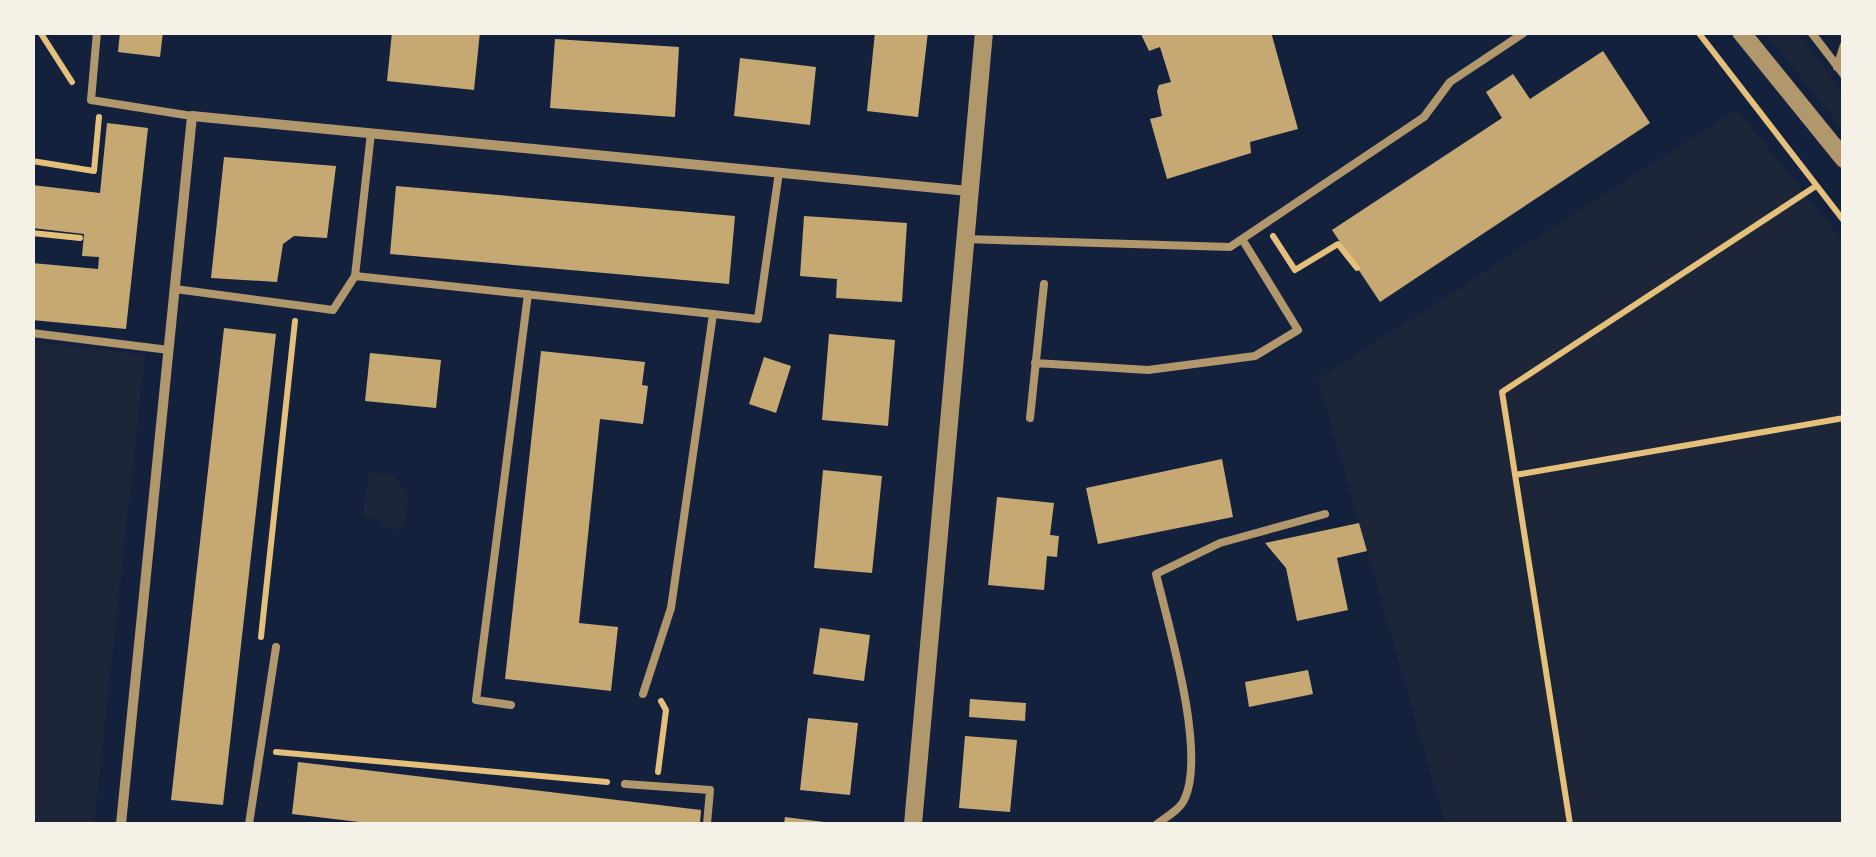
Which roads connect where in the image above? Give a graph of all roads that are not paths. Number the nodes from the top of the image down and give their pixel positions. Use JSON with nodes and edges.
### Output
{"nodes":[{"id":1,"x":97,"y":32,"type":"edge"},
{"id":2,"x":984,"y":32,"type":"edge"},
{"id":3,"x":1526,"y":32,"type":"edge"},
{"id":4,"x":1741,"y":32,"type":"edge"},
{"id":5,"x":1811,"y":32,"type":"edge"},
{"id":6,"x":1844,"y":46,"type":"edge"},
{"id":7,"x":1840,"y":71,"type":"edge"},
{"id":8,"x":192,"y":116,"type":"junction"},
{"id":9,"x":371,"y":133,"type":"junction"},
{"id":10,"x":1844,"y":159,"type":"edge"},
{"id":11,"x":779,"y":172,"type":"junction"},
{"id":12,"x":968,"y":191,"type":"junction"},
{"id":13,"x":964,"y":239,"type":"junction"},
{"id":14,"x":1242,"y":239,"type":"junction"},
{"id":15,"x":355,"y":276,"type":"junction"},
{"id":16,"x":1044,"y":284,"type":"dead end"},
{"id":17,"x":175,"y":289,"type":"junction"},
{"id":18,"x":528,"y":294,"type":"junction"},
{"id":19,"x":713,"y":314,"type":"junction"},
{"id":20,"x":32,"y":334,"type":"edge"},
{"id":21,"x":169,"y":350,"type":"junction"},
{"id":22,"x":1035,"y":363,"type":"junction"},
{"id":23,"x":1030,"y":418,"type":"dead end"},
{"id":24,"x":1325,"y":514,"type":"dead end"},
{"id":25,"x":276,"y":647,"type":"road end"},
{"id":26,"x":644,"y":694,"type":"dead end"},
{"id":27,"x":511,"y":705,"type":"dead end"},
{"id":28,"x":625,"y":784,"type":"road end"},
{"id":29,"x":122,"y":824,"type":"edge"},
{"id":30,"x":249,"y":824,"type":"edge"},
{"id":31,"x":707,"y":824,"type":"edge"},
{"id":32,"x":912,"y":824,"type":"edge"},
{"id":33,"x":1157,"y":824,"type":"edge"}],
"edges":[{"from":1,"to":8,"type":"lane"},
{"from":2,"to":12,"type":"street"},
{"from":3,"to":14,"type":"lane"},
{"from":4,"to":10,"type":"street"},
{"from":5,"to":7,"type":"lane"},
{"from":6,"to":7,"type":"lane"},
{"from":8,"to":9,"type":"street"},
{"from":8,"to":17,"type":"street"},
{"from":9,"to":11,"type":"street"},
{"from":9,"to":15,"type":"lane"},
{"from":11,"to":12,"type":"street"},
{"from":11,"to":19,"type":"lane"},
{"from":12,"to":13,"type":"street"},
{"from":13,"to":14,"type":"lane"},
{"from":13,"to":32,"type":"street"},
{"from":14,"to":22,"type":"lane"},
{"from":15,"to":17,"type":"lane"},
{"from":15,"to":18,"type":"lane"},
{"from":16,"to":22,"type":"lane"},
{"from":17,"to":21,"type":"street"},
{"from":18,"to":19,"type":"lane"},
{"from":18,"to":27,"type":"lane"},
{"from":19,"to":26,"type":"lane"},
{"from":20,"to":21,"type":"lane"},
{"from":21,"to":29,"type":"street"},
{"from":22,"to":23,"type":"lane"},
{"from":24,"to":33,"type":"lane"},
{"from":25,"to":30,"type":"lane"},
{"from":28,"to":31,"type":"lane"}]}
